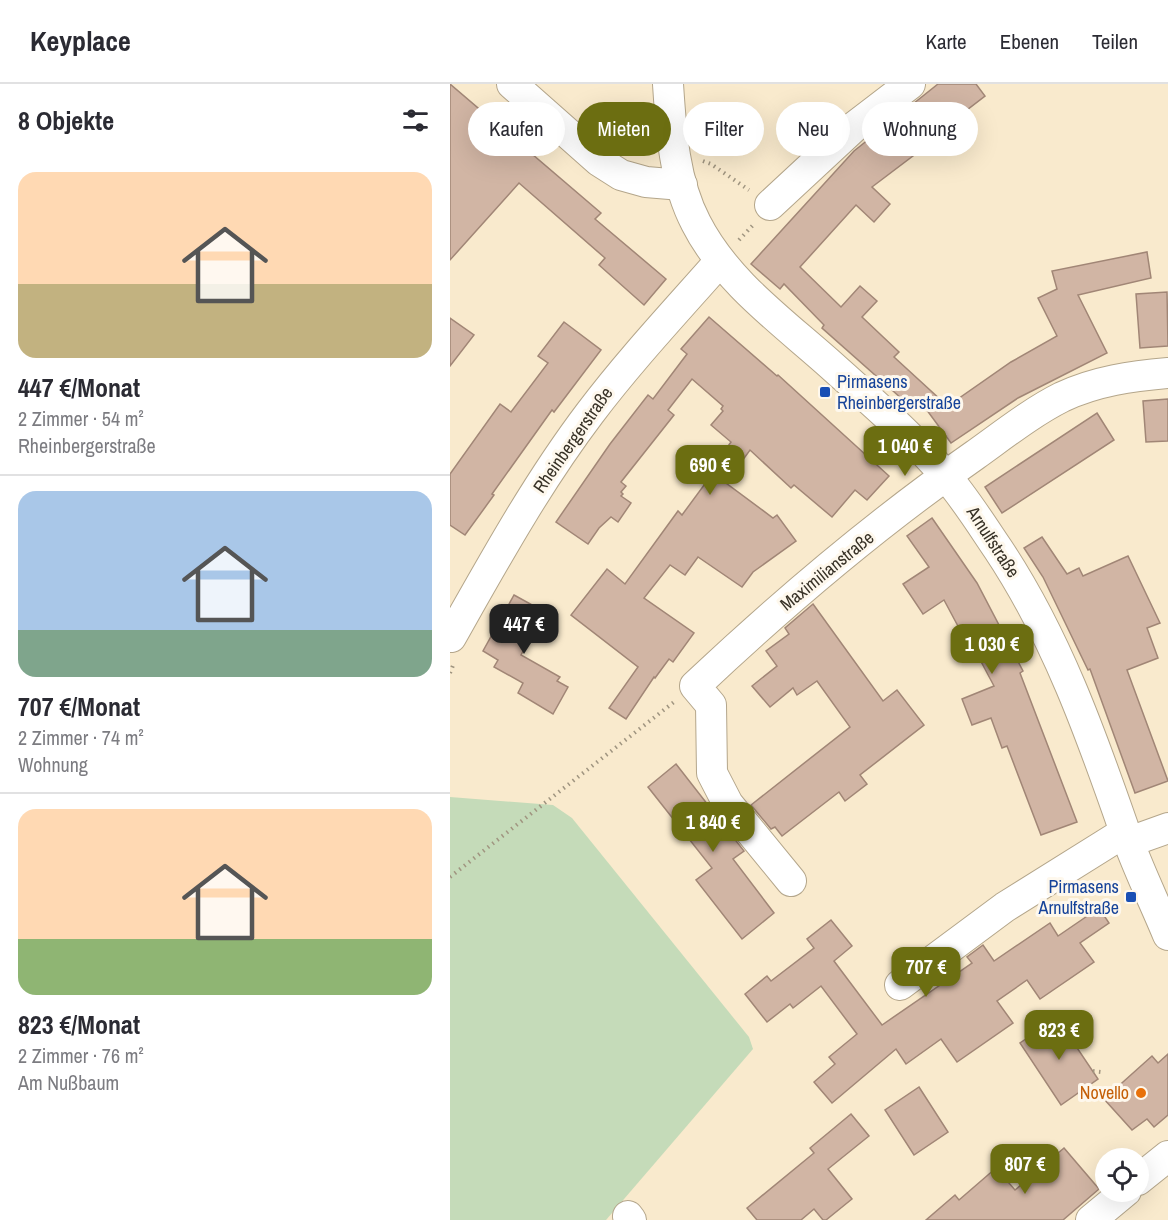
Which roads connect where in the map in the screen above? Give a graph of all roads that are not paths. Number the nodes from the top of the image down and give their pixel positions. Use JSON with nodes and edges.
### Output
{"nodes":[{"id":1,"x":512,"y":84,"type":"edge"},
{"id":2,"x":668,"y":84,"type":"edge"},
{"id":3,"x":910,"y":84,"type":"edge"},
{"id":4,"x":682,"y":185,"type":"junction"},
{"id":5,"x":770,"y":205,"type":"road end"},
{"id":6,"x":720,"y":261,"type":"junction"},
{"id":7,"x":1168,"y":373,"type":"edge"},
{"id":8,"x":946,"y":476,"type":"junction"},
{"id":9,"x":451,"y":637,"type":"edge"},
{"id":10,"x":1168,"y":828,"type":"edge"},
{"id":11,"x":1127,"y":837,"type":"junction"},
{"id":12,"x":791,"y":881,"type":"dead end"},
{"id":13,"x":1168,"y":935,"type":"edge"},
{"id":14,"x":900,"y":985,"type":"dead end"},
{"id":15,"x":1168,"y":1156,"type":"edge"},
{"id":16,"x":1149,"y":1171,"type":"edge"},
{"id":17,"x":1113,"y":1202,"type":"edge"},
{"id":18,"x":1091,"y":1220,"type":"edge"}],
"edges":[{"from":1,"to":4,"type":"street"},
{"from":2,"to":4,"type":"street","name":"Arnulfstraße"},
{"from":3,"to":5,"type":"street"},
{"from":4,"to":6,"type":"street","name":"Arnulfstraße"},
{"from":6,"to":8,"type":"street","name":"Arnulfstraße"},
{"from":6,"to":9,"type":"street","name":"Rheinbergerstraße"},
{"from":7,"to":8,"type":"street","name":"Maximilianstraße"},
{"from":8,"to":11,"type":"street","name":"Arnulfstraße"},
{"from":8,"to":12,"type":"street","name":"Maximilianstraße"},
{"from":10,"to":11,"type":"street"},
{"from":11,"to":13,"type":"street","name":"Arnulfstraße"},
{"from":11,"to":14,"type":"street"},
{"from":15,"to":16,"type":"street"},
{"from":17,"to":18,"type":"street"}]}
